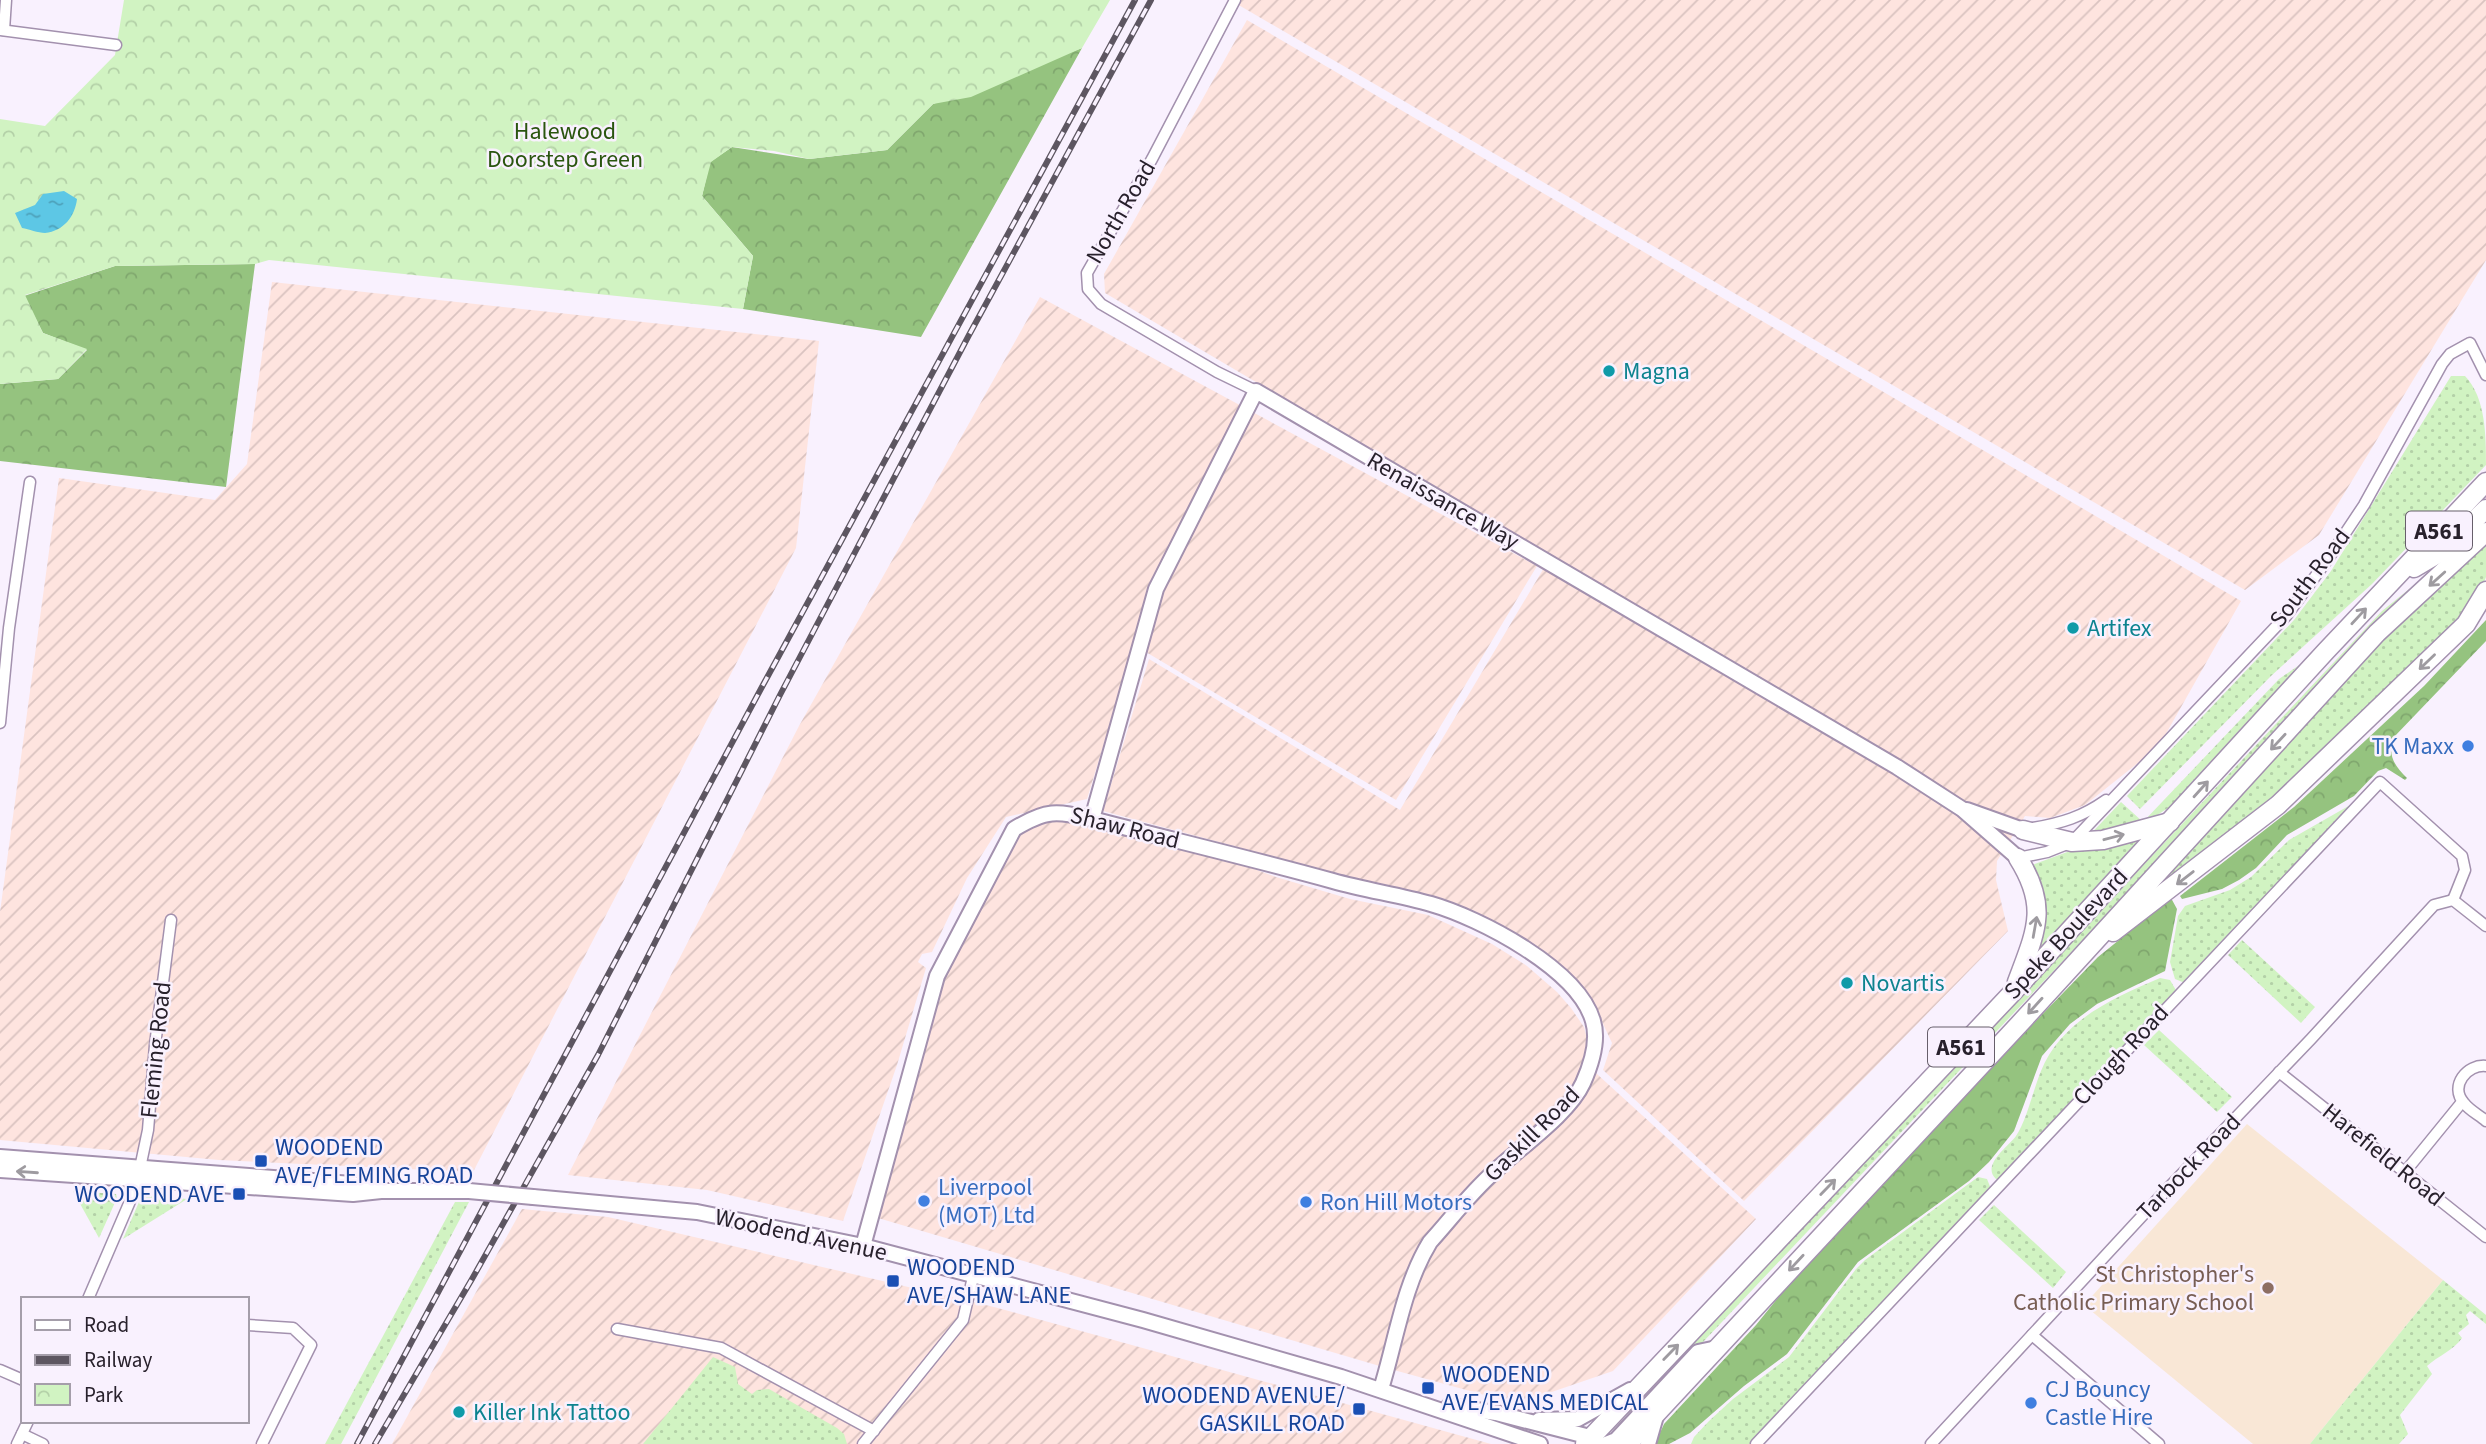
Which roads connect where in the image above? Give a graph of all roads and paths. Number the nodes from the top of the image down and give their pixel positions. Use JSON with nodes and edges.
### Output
{"nodes":[{"id":1,"x":6,"y":0,"type":"edge"},
{"id":2,"x":1235,"y":0,"type":"edge"},
{"id":3,"x":2,"y":30,"type":"edge"},
{"id":4,"x":116,"y":45,"type":"dead end"},
{"id":5,"x":2486,"y":375,"type":"edge"},
{"id":6,"x":1256,"y":391,"type":"junction"},
{"id":7,"x":30,"y":482,"type":"dead end"},
{"id":8,"x":2486,"y":482,"type":"edge"},
{"id":9,"x":2486,"y":509,"type":"edge"},
{"id":10,"x":2486,"y":532,"type":"edge"},
{"id":11,"x":2393,"y":581,"type":"junction"},
{"id":12,"x":2486,"y":591,"type":"edge"},
{"id":13,"x":5,"y":627,"type":"edge"},
{"id":14,"x":0,"y":723,"type":"edge"},
{"id":15,"x":2118,"y":791,"type":"junction"},
{"id":16,"x":1962,"y":809,"type":"junction"},
{"id":17,"x":1093,"y":819,"type":"junction"},
{"id":18,"x":2171,"y":822,"type":"junction"},
{"id":19,"x":2023,"y":830,"type":"junction"},
{"id":20,"x":2072,"y":842,"type":"junction"},
{"id":21,"x":2018,"y":858,"type":"junction"},
{"id":22,"x":2453,"y":900,"type":"junction"},
{"id":23,"x":171,"y":920,"type":"dead end"},
{"id":24,"x":2486,"y":926,"type":"edge"},
{"id":25,"x":2081,"y":956,"type":"junction"},
{"id":26,"x":2013,"y":992,"type":"junction"},
{"id":27,"x":1594,"y":1022,"type":"joint"},
{"id":28,"x":2486,"y":1066,"type":"edge"},
{"id":29,"x":2280,"y":1072,"type":"junction"},
{"id":30,"x":2462,"y":1102,"type":"junction"},
{"id":31,"x":2486,"y":1121,"type":"edge"},
{"id":32,"x":0,"y":1157,"type":"edge"},
{"id":33,"x":0,"y":1170,"type":"edge"},
{"id":34,"x":2405,"y":1172,"type":"junction"},
{"id":35,"x":139,"y":1173,"type":"junction"},
{"id":36,"x":2486,"y":1237,"type":"edge"},
{"id":37,"x":863,"y":1246,"type":"junction"},
{"id":38,"x":973,"y":1277,"type":"junction"},
{"id":39,"x":89,"y":1297,"type":"edge"},
{"id":40,"x":248,"y":1325,"type":"edge"},
{"id":41,"x":617,"y":1329,"type":"dead end"},
{"id":42,"x":2032,"y":1335,"type":"junction"},
{"id":43,"x":1717,"y":1348,"type":"junction"},
{"id":44,"x":0,"y":1370,"type":"edge"},
{"id":45,"x":21,"y":1380,"type":"edge"},
{"id":46,"x":1642,"y":1382,"type":"junction"},
{"id":47,"x":1381,"y":1389,"type":"junction"},
{"id":48,"x":1413,"y":1400,"type":"junction"},
{"id":49,"x":1658,"y":1412,"type":"junction"},
{"id":50,"x":1496,"y":1413,"type":"junction"},
{"id":51,"x":27,"y":1423,"type":"edge"},
{"id":52,"x":874,"y":1431,"type":"junction"},
{"id":53,"x":1501,"y":1432,"type":"junction"},
{"id":54,"x":20,"y":1439,"type":"edge"},
{"id":55,"x":1595,"y":1442,"type":"edge"},
{"id":56,"x":2156,"y":1443,"type":"edge"},
{"id":57,"x":43,"y":1444,"type":"edge"},
{"id":58,"x":261,"y":1444,"type":"edge"},
{"id":59,"x":863,"y":1444,"type":"edge"},
{"id":60,"x":1520,"y":1444,"type":"edge"},
{"id":61,"x":1540,"y":1444,"type":"edge"},
{"id":62,"x":1628,"y":1444,"type":"edge"},
{"id":63,"x":1648,"y":1444,"type":"edge"},
{"id":64,"x":1756,"y":1444,"type":"edge"},
{"id":65,"x":1931,"y":1444,"type":"edge"}],
"edges":[{"from":1,"to":3,"type":"street"},
{"from":2,"to":6,"type":"street","name":"North Road"},
{"from":3,"to":4,"type":"street"},
{"from":5,"to":15,"type":"street","name":"South Road"},
{"from":6,"to":16,"type":"street","name":"Renaissance Way"},
{"from":6,"to":17,"type":"street"},
{"from":7,"to":13,"type":"street"},
{"from":8,"to":11,"type":"highway","name":"Speke Boulevard","number":"A561"},
{"from":9,"to":11,"type":"highway","number":"A561"},
{"from":10,"to":25,"type":"highway","name":"Speke Boulevard","number":"A561","one_way":true},
{"from":18,"to":11,"type":"highway","name":"Speke Boulevard","number":"A561","one_way":true},
{"from":12,"to":25,"type":"highway","one_way":true},
{"from":13,"to":14,"type":"street"},
{"from":15,"to":19,"type":"street","name":"South Road"},
{"from":15,"to":20,"type":"street","name":"South Road"},
{"from":16,"to":19,"type":"street"},
{"from":16,"to":21,"type":"street","name":"Renaissance Way"},
{"from":17,"to":27,"type":"street","name":"Shaw Road"},
{"from":17,"to":37,"type":"street","name":"Shaw Road"},
{"from":20,"to":18,"type":"highway","one_way":true},
{"from":18,"to":26,"type":"highway","name":"Speke Boulevard","number":"A561"},
{"from":19,"to":20,"type":"highway"},
{"from":20,"to":21,"type":"street","name":"South Road"},
{"from":26,"to":21,"type":"highway","one_way":true},
{"from":22,"to":24,"type":"street"},
{"from":22,"to":29,"type":"street","name":"Tarbock Road"},
{"from":22,"to":64,"type":"street","name":"Clough Road"},
{"from":23,"to":35,"type":"street","name":"Fleming Road"},
{"from":25,"to":43,"type":"highway","name":"Speke Boulevard","number":"A561","one_way":true},
{"from":46,"to":26,"type":"highway","name":"Speke Boulevard","number":"A561","one_way":true},
{"from":27,"to":47,"type":"street","name":"Gaskill Road"},
{"from":28,"to":30,"type":"street"},
{"from":29,"to":34,"type":"street","name":"Harefield Road"},
{"from":29,"to":42,"type":"street","name":"Tarbock Road"},
{"from":30,"to":31,"type":"street"},
{"from":30,"to":34,"type":"street"},
{"from":32,"to":35,"type":"street","name":"Woodend Avenue"},
{"from":35,"to":33,"type":"street","name":"Woodend Avenue","one_way":true},
{"from":34,"to":36,"type":"street","name":"Harefield Road"},
{"from":35,"to":37,"type":"street","name":"Woodend Avenue","bridge":true},
{"from":35,"to":39,"type":"street","name":"Fleming Road"},
{"from":37,"to":38,"type":"street","name":"Woodend Avenue"},
{"from":38,"to":47,"type":"street","name":"Woodend Avenue"},
{"from":38,"to":52,"type":"street"},
{"from":40,"to":58,"type":"street"},
{"from":41,"to":52,"type":"street"},
{"from":42,"to":56,"type":"street"},
{"from":42,"to":65,"type":"street","name":"Tarbock Road"},
{"from":43,"to":49,"type":"highway","name":"Speke Boulevard","number":"A561"},
{"from":43,"to":55,"type":"street","number":"A561"},
{"from":44,"to":45,"type":"street"},
{"from":46,"to":50,"type":"street"},
{"from":46,"to":55,"type":"highway","name":"Speke Boulevard","number":"A561"},
{"from":47,"to":48,"type":"street","name":"Woodend Avenue"},
{"from":48,"to":50,"type":"street","name":"Woodend Avenue"},
{"from":48,"to":53,"type":"street","name":"Woodend Avenue"},
{"from":49,"to":62,"type":"highway","name":"Speke Boulevard","number":"A561"},
{"from":49,"to":63,"type":"street"},
{"from":50,"to":55,"type":"street","name":"Woodend Avenue"},
{"from":51,"to":54,"type":"street"},
{"from":52,"to":59,"type":"street"},
{"from":53,"to":60,"type":"street"},
{"from":53,"to":61,"type":"street","name":"Woodend Avenue"},
{"from":54,"to":57,"type":"street"}]}
